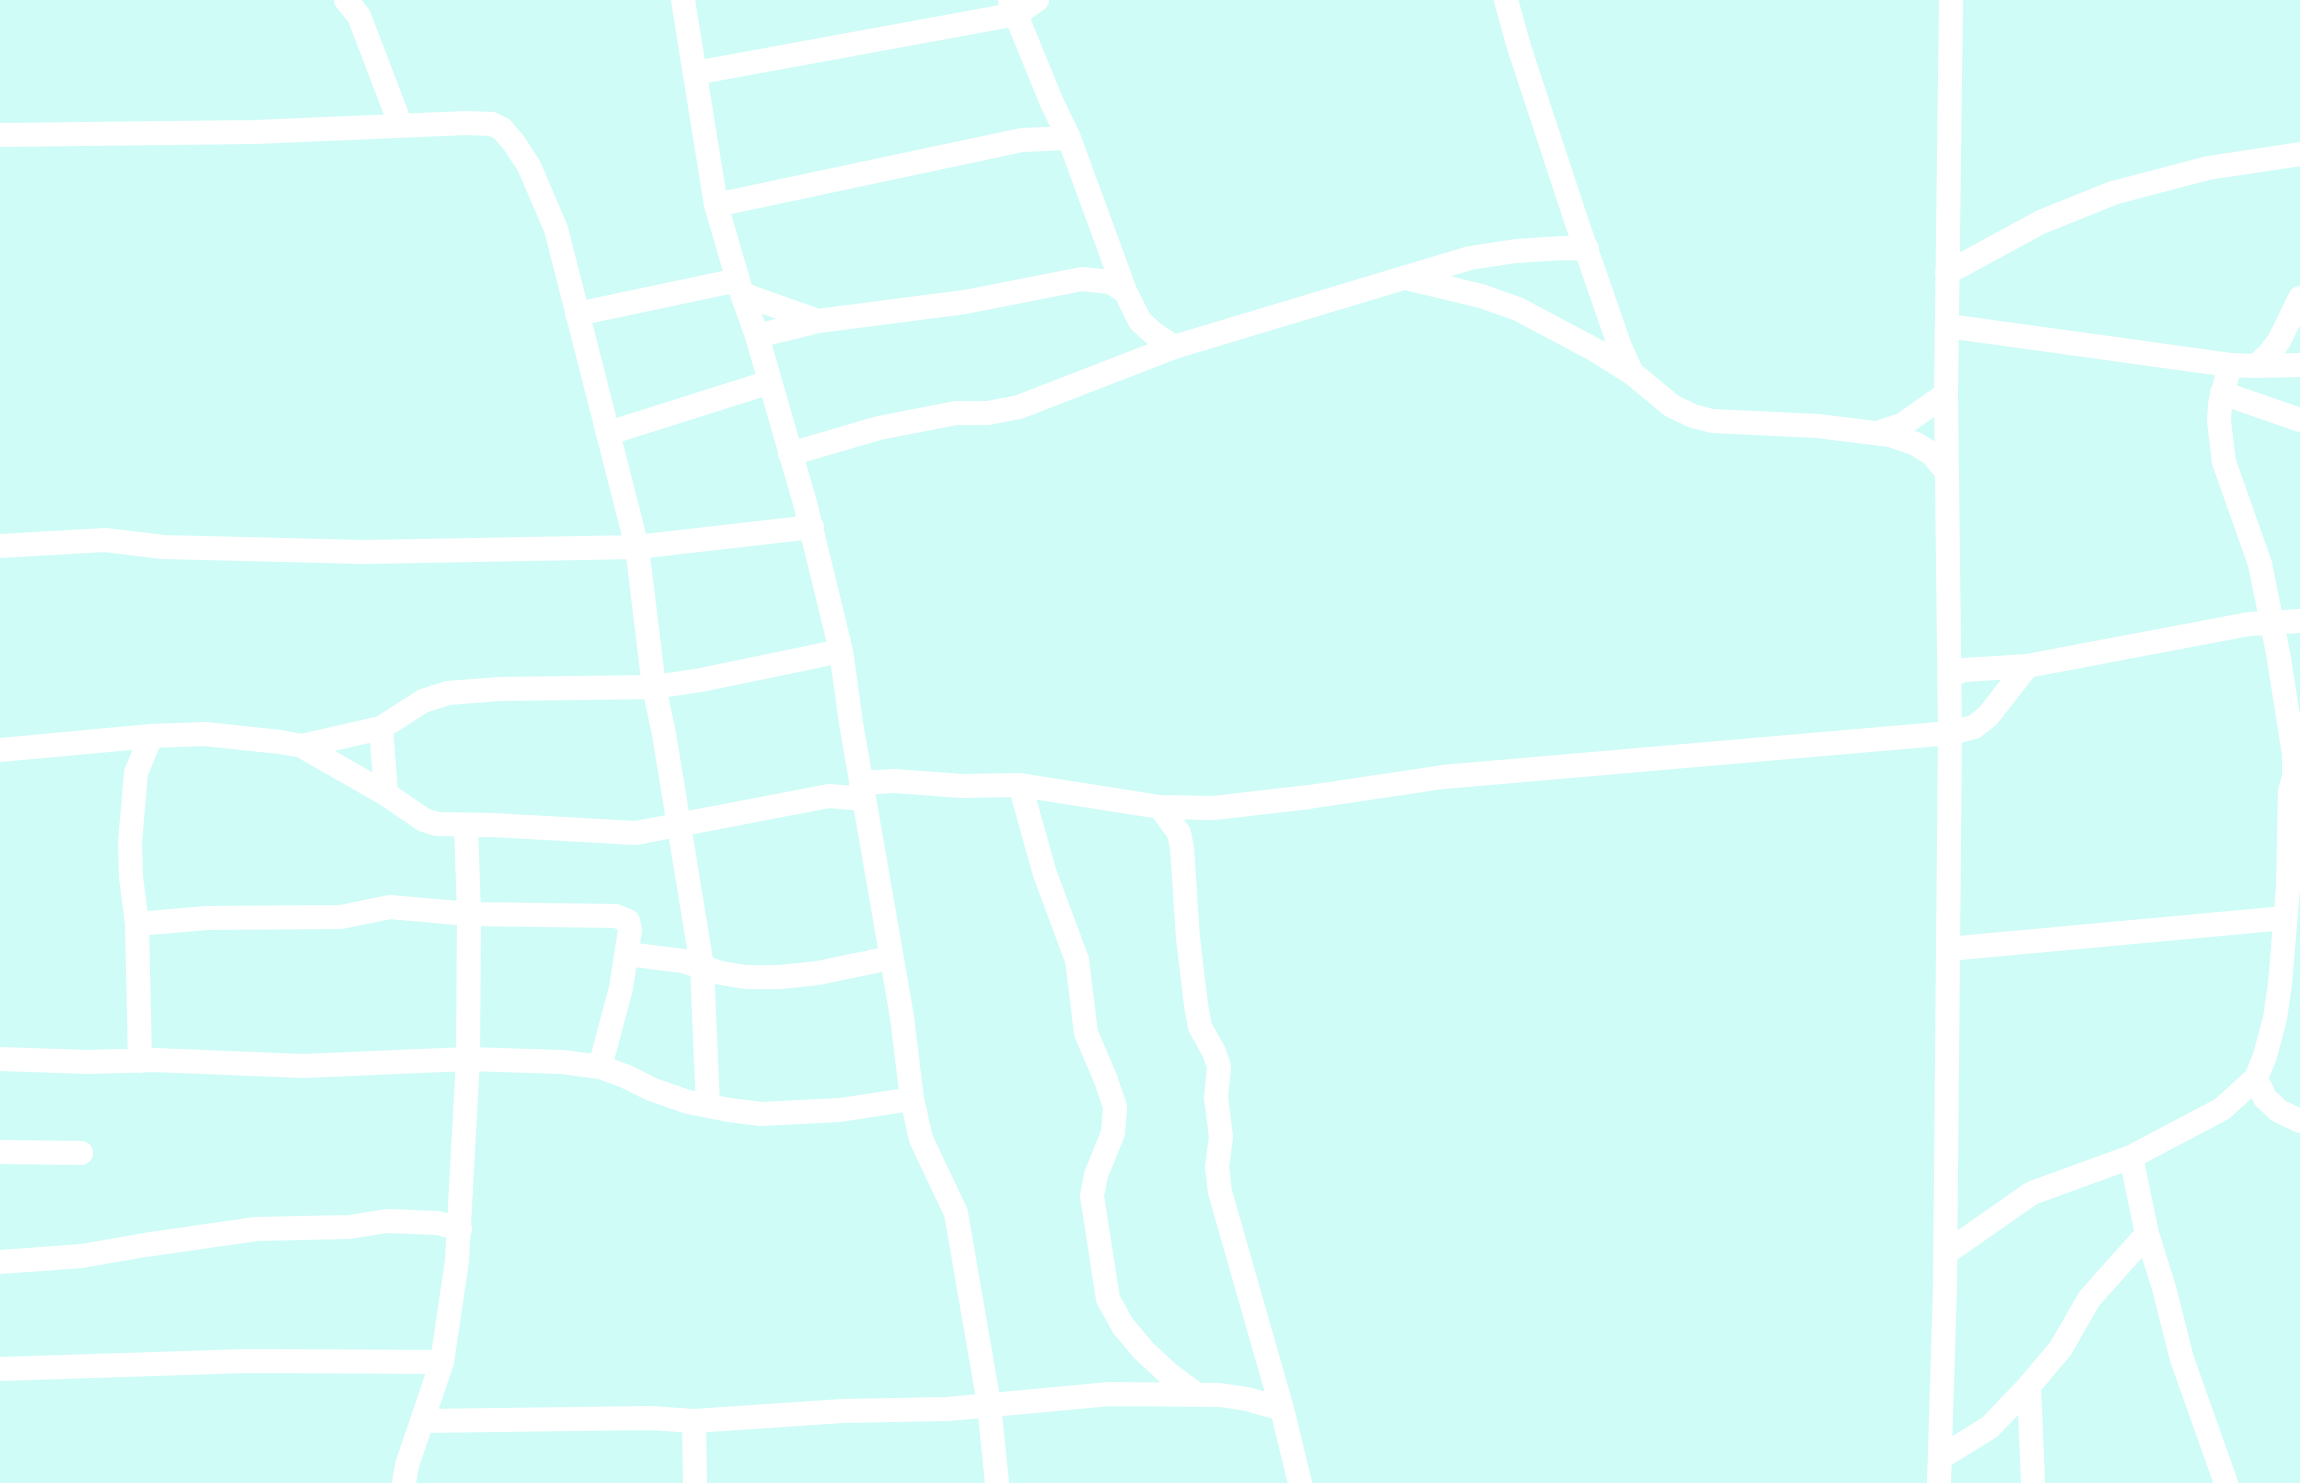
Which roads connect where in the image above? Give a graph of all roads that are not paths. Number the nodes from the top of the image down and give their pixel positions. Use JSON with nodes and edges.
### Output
{"nodes":[{"id":1,"x":346,"y":0,"type":"edge"},
{"id":2,"x":683,"y":0,"type":"edge"},
{"id":3,"x":1037,"y":0,"type":"edge"},
{"id":4,"x":1506,"y":0,"type":"edge"},
{"id":5,"x":1951,"y":0,"type":"edge"},
{"id":6,"x":1014,"y":7,"type":"edge"},
{"id":7,"x":695,"y":73,"type":"junction"},
{"id":8,"x":1052,"y":103,"type":"junction"},
{"id":9,"x":401,"y":126,"type":"junction"},
{"id":10,"x":0,"y":135,"type":"edge"},
{"id":11,"x":1069,"y":138,"type":"junction"},
{"id":12,"x":1022,"y":140,"type":"junction"},
{"id":13,"x":2300,"y":154,"type":"edge"},
{"id":14,"x":716,"y":205,"type":"junction"},
{"id":15,"x":1577,"y":222,"type":"junction"},
{"id":16,"x":1563,"y":248,"type":"junction"},
{"id":17,"x":1587,"y":249,"type":"junction"},
{"id":18,"x":1947,"y":273,"type":"junction"},
{"id":19,"x":1406,"y":278,"type":"junction"},
{"id":20,"x":740,"y":287,"type":"junction"},
{"id":21,"x":1125,"y":291,"type":"junction"},
{"id":22,"x":2300,"y":298,"type":"edge"},
{"id":23,"x":577,"y":314,"type":"junction"},
{"id":24,"x":818,"y":321,"type":"junction"},
{"id":25,"x":1948,"y":326,"type":"junction"},
{"id":26,"x":757,"y":336,"type":"junction"},
{"id":27,"x":1174,"y":347,"type":"junction"},
{"id":28,"x":2230,"y":365,"type":"junction"},
{"id":29,"x":2300,"y":365,"type":"edge"},
{"id":30,"x":2256,"y":366,"type":"junction"},
{"id":31,"x":1632,"y":373,"type":"junction"},
{"id":32,"x":770,"y":382,"type":"junction"},
{"id":33,"x":2222,"y":393,"type":"junction"},
{"id":34,"x":1946,"y":394,"type":"junction"},
{"id":35,"x":2300,"y":420,"type":"edge"},
{"id":36,"x":609,"y":433,"type":"junction"},
{"id":37,"x":1878,"y":433,"type":"junction"},
{"id":38,"x":790,"y":454,"type":"junction"},
{"id":39,"x":1947,"y":472,"type":"junction"},
{"id":40,"x":812,"y":527,"type":"junction"},
{"id":41,"x":0,"y":546,"type":"edge"},
{"id":42,"x":637,"y":547,"type":"junction"},
{"id":43,"x":2300,"y":621,"type":"edge"},
{"id":44,"x":2272,"y":622,"type":"junction"},
{"id":45,"x":841,"y":651,"type":"junction"},
{"id":46,"x":2027,"y":666,"type":"junction"},
{"id":47,"x":1949,"y":675,"type":"junction"},
{"id":48,"x":654,"y":687,"type":"junction"},
{"id":49,"x":381,"y":728,"type":"junction"},
{"id":50,"x":1950,"y":733,"type":"junction"},
{"id":51,"x":151,"y":736,"type":"junction"},
{"id":52,"x":117,"y":739,"type":"junction"},
{"id":53,"x":302,"y":746,"type":"junction"},
{"id":54,"x":0,"y":750,"type":"edge"},
{"id":55,"x":136,"y":773,"type":"junction"},
{"id":56,"x":1020,"y":785,"type":"junction"},
{"id":57,"x":2295,"y":790,"type":"edge"},
{"id":58,"x":863,"y":791,"type":"junction"},
{"id":59,"x":386,"y":794,"type":"junction"},
{"id":60,"x":1160,"y":807,"type":"junction"},
{"id":61,"x":466,"y":825,"type":"junction"},
{"id":62,"x":679,"y":825,"type":"junction"},
{"id":63,"x":469,"y":914,"type":"junction"},
{"id":64,"x":2285,"y":918,"type":"junction"},
{"id":65,"x":137,"y":924,"type":"junction"},
{"id":66,"x":1948,"y":949,"type":"junction"},
{"id":67,"x":627,"y":954,"type":"junction"},
{"id":68,"x":890,"y":958,"type":"junction"},
{"id":69,"x":702,"y":966,"type":"junction"},
{"id":70,"x":0,"y":1059,"type":"edge"},
{"id":71,"x":468,"y":1059,"type":"junction"},
{"id":72,"x":140,"y":1061,"type":"junction"},
{"id":73,"x":600,"y":1067,"type":"junction"},
{"id":74,"x":2256,"y":1078,"type":"junction"},
{"id":75,"x":912,"y":1099,"type":"junction"},
{"id":76,"x":708,"y":1106,"type":"junction"},
{"id":77,"x":2300,"y":1121,"type":"edge"},
{"id":78,"x":0,"y":1152,"type":"edge"},
{"id":79,"x":81,"y":1153,"type":"dead end"},
{"id":80,"x":2131,"y":1157,"type":"junction"},
{"id":81,"x":460,"y":1229,"type":"junction"},
{"id":82,"x":2147,"y":1234,"type":"junction"},
{"id":83,"x":1946,"y":1253,"type":"junction"},
{"id":84,"x":0,"y":1262,"type":"edge"},
{"id":85,"x":442,"y":1362,"type":"junction"},
{"id":86,"x":0,"y":1369,"type":"edge"},
{"id":87,"x":2029,"y":1386,"type":"junction"},
{"id":88,"x":1196,"y":1394,"type":"junction"},
{"id":89,"x":989,"y":1404,"type":"junction"},
{"id":90,"x":1282,"y":1408,"type":"junction"},
{"id":91,"x":423,"y":1421,"type":"junction"},
{"id":92,"x":694,"y":1421,"type":"junction"},
{"id":93,"x":1940,"y":1458,"type":"junction"},
{"id":94,"x":404,"y":1483,"type":"edge"},
{"id":95,"x":696,"y":1483,"type":"edge"},
{"id":96,"x":997,"y":1483,"type":"edge"},
{"id":97,"x":1300,"y":1483,"type":"edge"},
{"id":98,"x":1939,"y":1483,"type":"edge"},
{"id":99,"x":2033,"y":1483,"type":"edge"},
{"id":100,"x":2226,"y":1483,"type":"edge"}],
"edges":[{"from":1,"to":9,"type":"street"},
{"from":2,"to":7,"type":"street"},
{"from":3,"to":6,"type":"street"},
{"from":4,"to":15,"type":"street"},
{"from":5,"to":18,"type":"street"},
{"from":6,"to":7,"type":"street"},
{"from":6,"to":8,"type":"street"},
{"from":7,"to":14,"type":"street"},
{"from":8,"to":11,"type":"street"},
{"from":8,"to":12,"type":"street"},
{"from":9,"to":10,"type":"street"},
{"from":9,"to":23,"type":"street"},
{"from":11,"to":12,"type":"street"},
{"from":11,"to":21,"type":"street"},
{"from":12,"to":14,"type":"street"},
{"from":13,"to":18,"type":"street"},
{"from":14,"to":20,"type":"street"},
{"from":15,"to":16,"type":"street"},
{"from":15,"to":17,"type":"street"},
{"from":16,"to":17,"type":"street"},
{"from":16,"to":19,"type":"street"},
{"from":17,"to":31,"type":"street"},
{"from":18,"to":25,"type":"street"},
{"from":19,"to":27,"type":"street"},
{"from":19,"to":31,"type":"street"},
{"from":20,"to":23,"type":"street"},
{"from":20,"to":24,"type":"street"},
{"from":20,"to":26,"type":"street"},
{"from":21,"to":24,"type":"street"},
{"from":21,"to":27,"type":"street"},
{"from":22,"to":30,"type":"street"},
{"from":23,"to":36,"type":"street"},
{"from":24,"to":26,"type":"street"},
{"from":25,"to":28,"type":"street"},
{"from":25,"to":34,"type":"street"},
{"from":26,"to":32,"type":"street"},
{"from":27,"to":38,"type":"street"},
{"from":28,"to":30,"type":"street"},
{"from":28,"to":33,"type":"street"},
{"from":29,"to":30,"type":"street"},
{"from":31,"to":37,"type":"street"},
{"from":32,"to":36,"type":"street"},
{"from":32,"to":38,"type":"street"},
{"from":33,"to":35,"type":"street"},
{"from":33,"to":44,"type":"street"},
{"from":34,"to":37,"type":"street"},
{"from":34,"to":39,"type":"street"},
{"from":36,"to":42,"type":"street"},
{"from":37,"to":39,"type":"street"},
{"from":38,"to":40,"type":"street"},
{"from":39,"to":47,"type":"street"},
{"from":40,"to":42,"type":"street"},
{"from":40,"to":45,"type":"street"},
{"from":41,"to":42,"type":"street"},
{"from":42,"to":48,"type":"street"},
{"from":43,"to":44,"type":"street"},
{"from":44,"to":46,"type":"street"},
{"from":44,"to":57,"type":"street"},
{"from":45,"to":48,"type":"street"},
{"from":45,"to":58,"type":"street"},
{"from":46,"to":47,"type":"street"},
{"from":46,"to":50,"type":"street"},
{"from":47,"to":50,"type":"street"},
{"from":48,"to":49,"type":"street"},
{"from":48,"to":62,"type":"street"},
{"from":49,"to":53,"type":"street"},
{"from":49,"to":59,"type":"street"},
{"from":50,"to":60,"type":"street"},
{"from":50,"to":66,"type":"street"},
{"from":51,"to":52,"type":"street"},
{"from":51,"to":53,"type":"street"},
{"from":51,"to":55,"type":"street"},
{"from":52,"to":54,"type":"street"},
{"from":52,"to":55,"type":"street"},
{"from":53,"to":59,"type":"street"},
{"from":55,"to":65,"type":"street"},
{"from":56,"to":58,"type":"street"},
{"from":56,"to":60,"type":"street"},
{"from":56,"to":88,"type":"street"},
{"from":57,"to":64,"type":"street"},
{"from":58,"to":62,"type":"street"},
{"from":58,"to":68,"type":"street"},
{"from":59,"to":61,"type":"street"},
{"from":60,"to":90,"type":"street"},
{"from":61,"to":62,"type":"street"},
{"from":61,"to":63,"type":"street"},
{"from":62,"to":69,"type":"street"},
{"from":63,"to":65,"type":"street"},
{"from":63,"to":67,"type":"street"},
{"from":63,"to":71,"type":"street"},
{"from":64,"to":66,"type":"street"},
{"from":64,"to":74,"type":"street"},
{"from":65,"to":72,"type":"street"},
{"from":66,"to":83,"type":"street"},
{"from":67,"to":69,"type":"street"},
{"from":67,"to":73,"type":"street"},
{"from":68,"to":69,"type":"street"},
{"from":68,"to":75,"type":"street"},
{"from":69,"to":76,"type":"street"},
{"from":70,"to":72,"type":"street"},
{"from":71,"to":72,"type":"street"},
{"from":71,"to":73,"type":"street"},
{"from":71,"to":81,"type":"street"},
{"from":73,"to":76,"type":"street"},
{"from":74,"to":77,"type":"street"},
{"from":74,"to":80,"type":"street"},
{"from":75,"to":76,"type":"street"},
{"from":75,"to":89,"type":"street"},
{"from":78,"to":79,"type":"street"},
{"from":80,"to":82,"type":"street"},
{"from":80,"to":83,"type":"street"},
{"from":81,"to":84,"type":"street"},
{"from":81,"to":85,"type":"street"},
{"from":82,"to":87,"type":"street"},
{"from":82,"to":100,"type":"street"},
{"from":83,"to":93,"type":"street"},
{"from":85,"to":86,"type":"street"},
{"from":85,"to":91,"type":"street"},
{"from":87,"to":93,"type":"street"},
{"from":87,"to":99,"type":"street"},
{"from":88,"to":89,"type":"street"},
{"from":88,"to":90,"type":"street"},
{"from":89,"to":92,"type":"street"},
{"from":89,"to":96,"type":"street"},
{"from":90,"to":97,"type":"street"},
{"from":91,"to":92,"type":"street"},
{"from":91,"to":94,"type":"street"},
{"from":92,"to":95,"type":"street"},
{"from":93,"to":98,"type":"street"}]}
